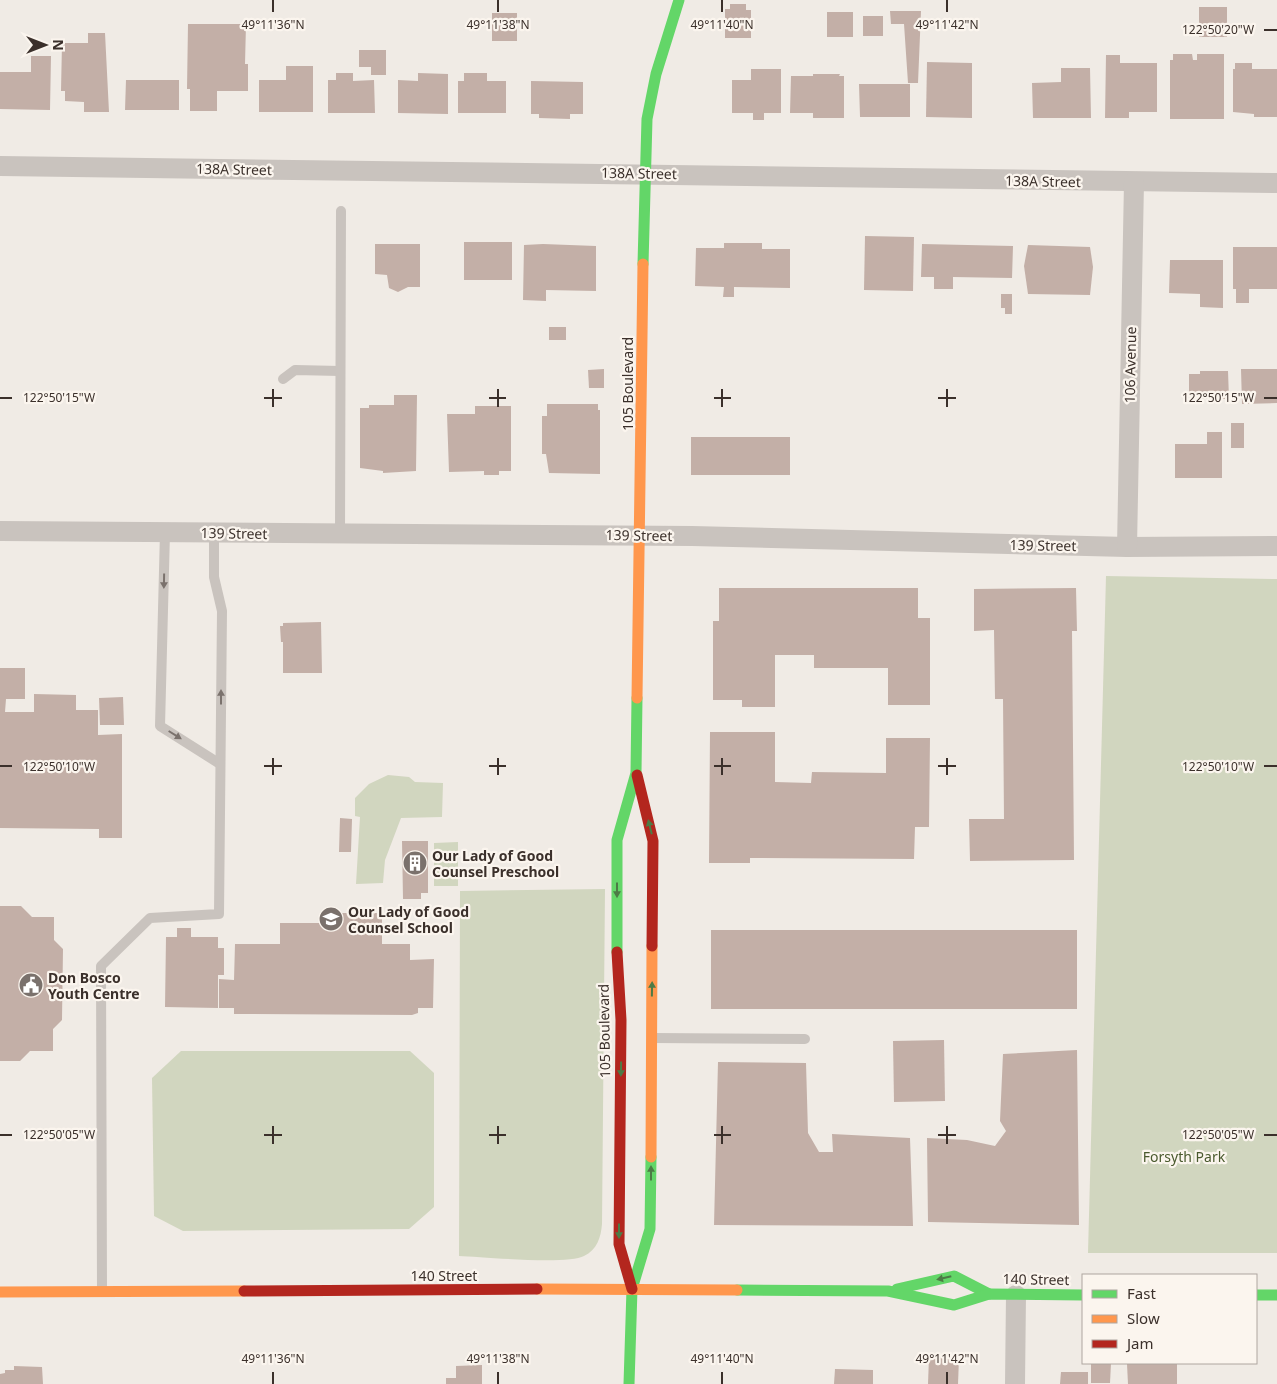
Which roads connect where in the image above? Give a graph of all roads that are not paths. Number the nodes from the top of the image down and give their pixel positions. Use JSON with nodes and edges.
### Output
{"nodes":[{"id":1,"x":679,"y":0,"type":"edge"},
{"id":2,"x":0,"y":166,"type":"edge"},
{"id":3,"x":645,"y":174,"type":"junction"},
{"id":4,"x":1134,"y":182,"type":"junction"},
{"id":5,"x":1277,"y":183,"type":"edge"},
{"id":6,"x":341,"y":211,"type":"dead end"},
{"id":7,"x":340,"y":371,"type":"junction"},
{"id":8,"x":283,"y":379,"type":"dead end"},
{"id":9,"x":0,"y":531,"type":"edge"},
{"id":10,"x":165,"y":532,"type":"junction"},
{"id":11,"x":214,"y":533,"type":"junction"},
{"id":12,"x":340,"y":534,"type":"junction"},
{"id":13,"x":640,"y":535,"type":"junction"},
{"id":14,"x":1277,"y":546,"type":"edge"},
{"id":15,"x":1127,"y":547,"type":"junction"},
{"id":16,"x":220,"y":764,"type":"junction"},
{"id":17,"x":636,"y":773,"type":"junction"},
{"id":18,"x":652,"y":1038,"type":"junction"},
{"id":19,"x":805,"y":1039,"type":"dead end"},
{"id":20,"x":632,"y":1289,"type":"junction"},
{"id":21,"x":888,"y":1291,"type":"junction"},
{"id":22,"x":0,"y":1292,"type":"edge"},
{"id":23,"x":102,"y":1292,"type":"junction"},
{"id":24,"x":988,"y":1294,"type":"junction"},
{"id":25,"x":1016,"y":1295,"type":"junction"},
{"id":26,"x":1082,"y":1295,"type":"edge"},
{"id":27,"x":1257,"y":1295,"type":"edge"},
{"id":28,"x":1277,"y":1295,"type":"edge"},
{"id":29,"x":629,"y":1384,"type":"edge"},
{"id":30,"x":1015,"y":1384,"type":"edge"}],
"edges":[{"from":1,"to":3,"type":"street","name":"105 Boulevard"},
{"from":2,"to":3,"type":"street","name":"138A Street"},
{"from":3,"to":4,"type":"street","name":"138A Street"},
{"from":3,"to":13,"type":"street","name":"105 Boulevard"},
{"from":4,"to":5,"type":"street","name":"138A Street"},
{"from":4,"to":15,"type":"street","name":"106 Avenue"},
{"from":6,"to":7,"type":"lane"},
{"from":7,"to":8,"type":"lane"},
{"from":7,"to":12,"type":"lane"},
{"from":9,"to":10,"type":"street","name":"139 Street"},
{"from":10,"to":11,"type":"street","name":"139 Street"},
{"from":10,"to":16,"type":"lane","one_way":true},
{"from":11,"to":12,"type":"street","name":"139 Street"},
{"from":16,"to":11,"type":"lane","one_way":true},
{"from":12,"to":13,"type":"street","name":"139 Street"},
{"from":13,"to":15,"type":"street","name":"139 Street"},
{"from":13,"to":17,"type":"street","name":"105 Boulevard"},
{"from":14,"to":15,"type":"street","name":"139 Street"},
{"from":16,"to":23,"type":"lane"},
{"from":18,"to":17,"type":"street","name":"105 Boulevard","one_way":true},
{"from":17,"to":20,"type":"street","name":"105 Boulevard","one_way":true},
{"from":18,"to":19,"type":"lane"},
{"from":20,"to":18,"type":"street","name":"105 Boulevard","one_way":true},
{"from":20,"to":21,"type":"street","name":"140 Street"},
{"from":20,"to":23,"type":"street","name":"140 Street"},
{"from":20,"to":29,"type":"street","name":"105 Boulevard"},
{"from":21,"to":24,"type":"street","name":"140 Street"},
{"from":24,"to":21,"type":"street","name":"140 Street","one_way":true},
{"from":22,"to":23,"type":"street","name":"140 Street"},
{"from":24,"to":25,"type":"street","name":"140 Street"},
{"from":25,"to":26,"type":"street","name":"140 Street"},
{"from":25,"to":30,"type":"street"},
{"from":27,"to":28,"type":"street"}]}
